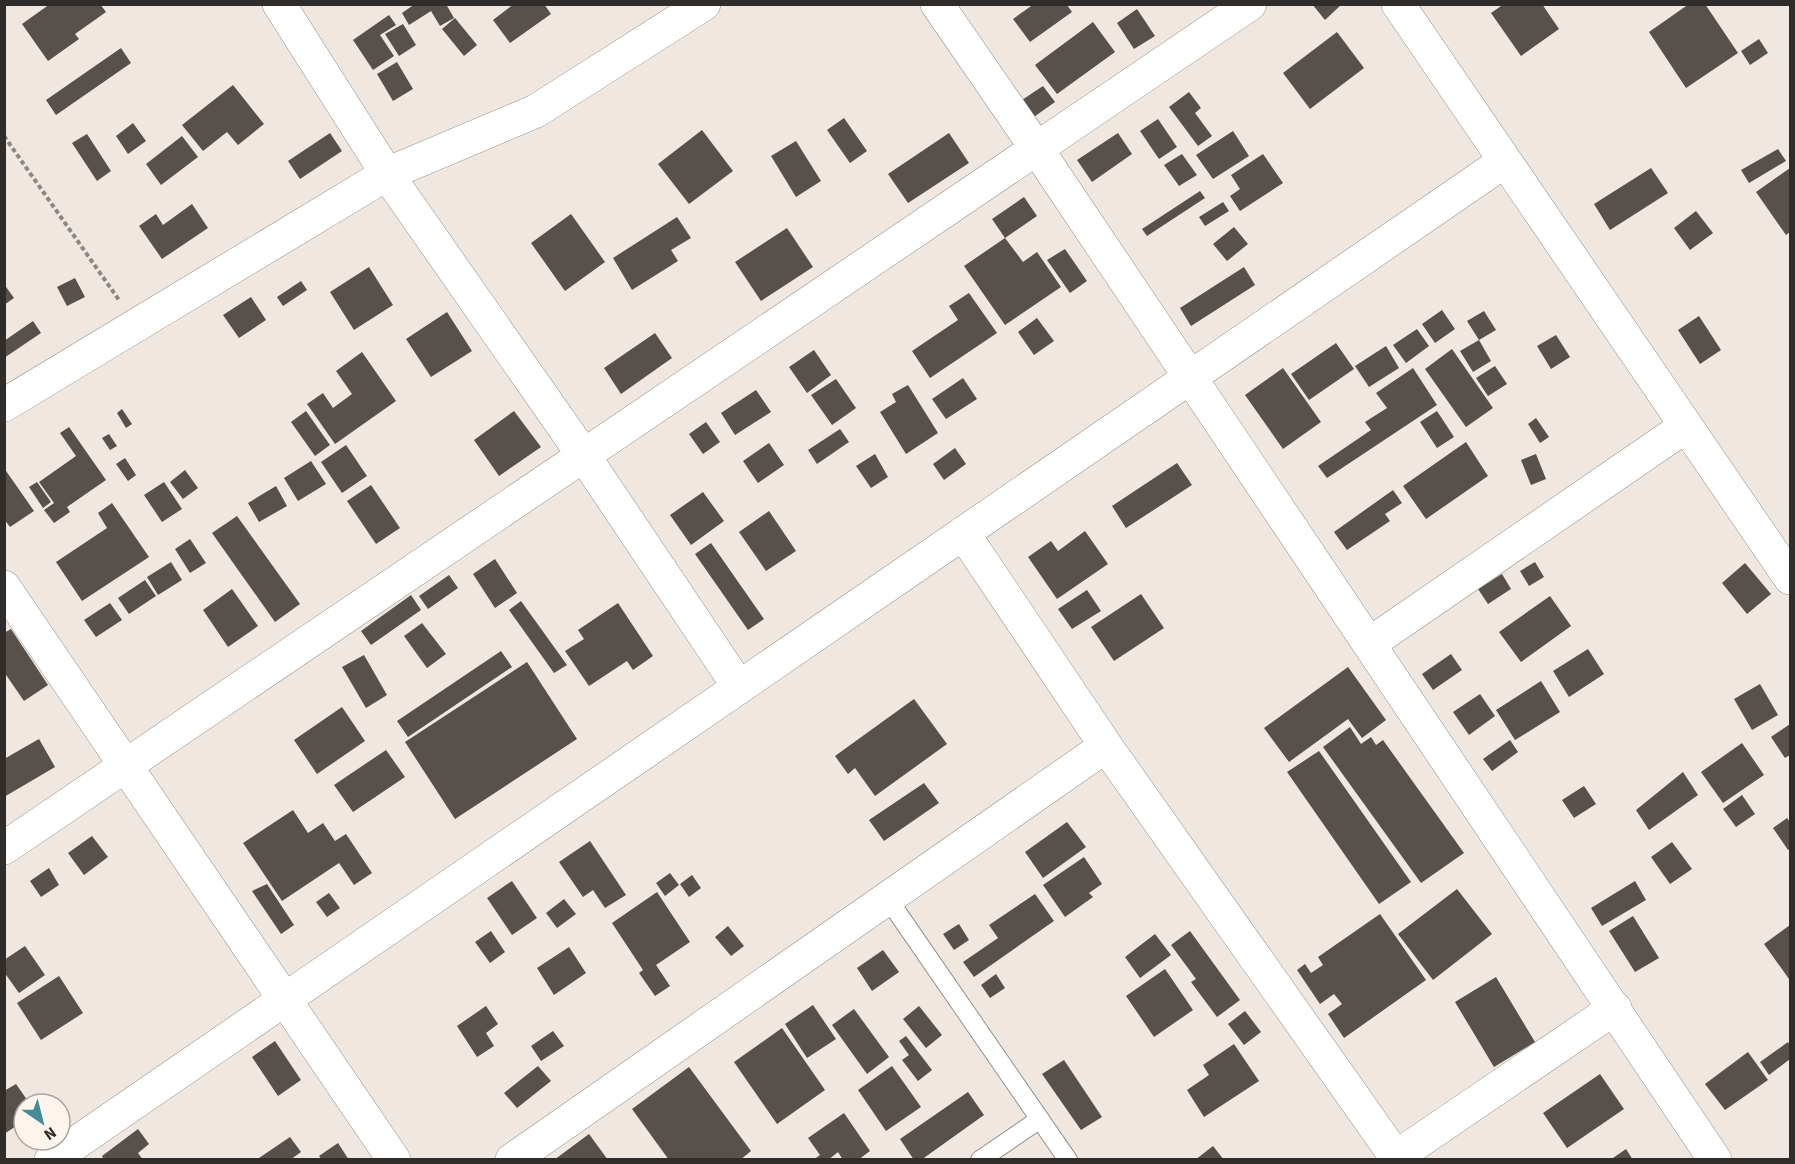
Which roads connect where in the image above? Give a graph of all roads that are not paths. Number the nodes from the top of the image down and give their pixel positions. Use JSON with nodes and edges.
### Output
{"nodes":[{"id":1,"x":279,"y":4,"type":"edge"},
{"id":2,"x":704,"y":4,"type":"edge"},
{"id":3,"x":937,"y":4,"type":"edge"},
{"id":4,"x":1250,"y":4,"type":"edge"},
{"id":5,"x":1398,"y":4,"type":"edge"},
{"id":6,"x":1037,"y":149,"type":"junction"},
{"id":7,"x":1505,"y":161,"type":"junction"},
{"id":8,"x":387,"y":174,"type":"junction"},
{"id":9,"x":1190,"y":377,"type":"junction"},
{"id":10,"x":4,"y":405,"type":"edge"},
{"id":11,"x":1686,"y":426,"type":"junction"},
{"id":12,"x":584,"y":456,"type":"junction"},
{"id":13,"x":963,"y":532,"type":"junction"},
{"id":14,"x":1791,"y":578,"type":"edge"},
{"id":15,"x":4,"y":587,"type":"edge"},
{"id":16,"x":1369,"y":644,"type":"junction"},
{"id":17,"x":739,"y":687,"type":"junction"},
{"id":18,"x":1106,"y":746,"type":"junction"},
{"id":19,"x":126,"y":766,"type":"junction"},
{"id":20,"x":4,"y":848,"type":"edge"},
{"id":21,"x":888,"y":899,"type":"junction"},
{"id":22,"x":285,"y":999,"type":"junction"},
{"id":23,"x":1615,"y":1008,"type":"junction"},
{"id":24,"x":1040,"y":1119,"type":"junction"},
{"id":25,"x":64,"y":1156,"type":"edge"},
{"id":26,"x":394,"y":1160,"type":"edge"},
{"id":27,"x":512,"y":1160,"type":"edge"},
{"id":28,"x":980,"y":1160,"type":"edge"},
{"id":29,"x":1068,"y":1160,"type":"edge"},
{"id":30,"x":1715,"y":1160,"type":"edge"}],
"edges":[{"from":1,"to":8,"type":"street"},
{"from":2,"to":8,"type":"street"},
{"from":3,"to":6,"type":"street"},
{"from":4,"to":6,"type":"street"},
{"from":5,"to":7,"type":"street"},
{"from":6,"to":9,"type":"street"},
{"from":6,"to":12,"type":"street"},
{"from":7,"to":9,"type":"street"},
{"from":7,"to":11,"type":"street"},
{"from":8,"to":10,"type":"street"},
{"from":8,"to":12,"type":"street"},
{"from":9,"to":13,"type":"street"},
{"from":9,"to":16,"type":"street"},
{"from":11,"to":14,"type":"street"},
{"from":11,"to":16,"type":"street"},
{"from":12,"to":17,"type":"street"},
{"from":12,"to":19,"type":"street"},
{"from":13,"to":17,"type":"street"},
{"from":13,"to":18,"type":"street"},
{"from":15,"to":19,"type":"street"},
{"from":16,"to":23,"type":"street"},
{"from":17,"to":22,"type":"street"},
{"from":18,"to":21,"type":"street"},
{"from":18,"to":23,"type":"street"},
{"from":19,"to":20,"type":"street"},
{"from":19,"to":22,"type":"street"},
{"from":21,"to":24,"type":"lane"},
{"from":21,"to":27,"type":"street"},
{"from":22,"to":25,"type":"street"},
{"from":22,"to":26,"type":"street"},
{"from":23,"to":30,"type":"street"},
{"from":24,"to":28,"type":"lane"},
{"from":24,"to":29,"type":"lane"}]}
